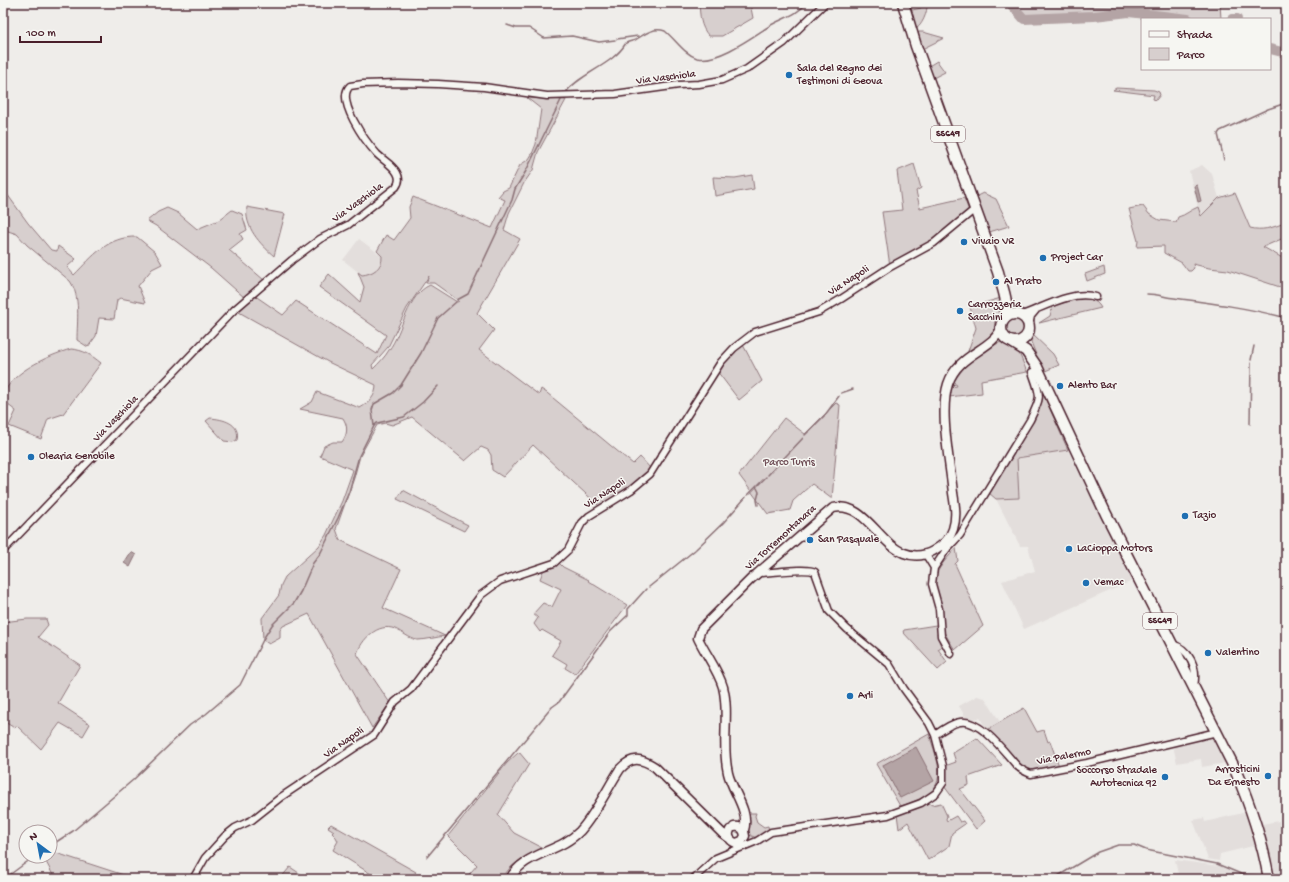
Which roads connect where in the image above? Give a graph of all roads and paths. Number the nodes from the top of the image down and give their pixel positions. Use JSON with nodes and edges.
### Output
{"nodes":[{"id":1,"x":825,"y":3,"type":"edge"},
{"id":2,"x":903,"y":3,"type":"edge"},
{"id":3,"x":975,"y":209,"type":"junction"},
{"id":4,"x":998,"y":272,"type":"junction"},
{"id":5,"x":1096,"y":297,"type":"dead end"},
{"id":6,"x":1039,"y":308,"type":"junction"},
{"id":7,"x":1022,"y":315,"type":"junction"},
{"id":8,"x":1002,"y":324,"type":"junction"},
{"id":9,"x":1029,"y":328,"type":"junction"},
{"id":10,"x":1009,"y":340,"type":"junction"},
{"id":11,"x":986,"y":345,"type":"junction"},
{"id":12,"x":1034,"y":369,"type":"junction"},
{"id":13,"x":944,"y":548,"type":"junction"},
{"id":14,"x":3,"y":551,"type":"edge"},
{"id":15,"x":926,"y":554,"type":"junction"},
{"id":16,"x":934,"y":568,"type":"junction"},
{"id":17,"x":758,"y":573,"type":"junction"},
{"id":18,"x":951,"y":654,"type":"dead end"},
{"id":19,"x":1217,"y":732,"type":"junction"},
{"id":20,"x":935,"y":735,"type":"junction"},
{"id":21,"x":743,"y":812,"type":"junction"},
{"id":22,"x":744,"y":832,"type":"junction"},
{"id":23,"x":731,"y":834,"type":"junction"},
{"id":24,"x":757,"y":841,"type":"junction"},
{"id":25,"x":730,"y":851,"type":"junction"},
{"id":26,"x":193,"y":879,"type":"edge"},
{"id":27,"x":510,"y":879,"type":"edge"},
{"id":28,"x":693,"y":879,"type":"edge"},
{"id":29,"x":1269,"y":879,"type":"edge"}],
"edges":[{"from":1,"to":14,"type":"street","name":"Via Vaschiola"},
{"from":2,"to":3,"type":"main road","number":"SS649"},
{"from":3,"to":4,"type":"main road","number":"SS649"},
{"from":3,"to":26,"type":"street","name":"Via Napoli"},
{"from":4,"to":7,"type":"main road","number":"SS649"},
{"from":4,"to":8,"type":"main road","number":"SS649"},
{"from":5,"to":6,"type":"street"},
{"from":6,"to":7,"type":"street"},
{"from":6,"to":9,"type":"street"},
{"from":7,"to":8,"type":"main road"},
{"from":7,"to":9,"type":"main road","number":"SS649"},
{"from":8,"to":10,"type":"main road","number":"SS649"},
{"from":8,"to":11,"type":"street"},
{"from":9,"to":10,"type":"main road"},
{"from":9,"to":12,"type":"main road","number":"SS649"},
{"from":10,"to":11,"type":"street"},
{"from":10,"to":12,"type":"main road","number":"SS649"},
{"from":11,"to":13,"type":"street"},
{"from":12,"to":13,"type":"street"},
{"from":12,"to":19,"type":"main road","number":"SS649"},
{"from":13,"to":15,"type":"street"},
{"from":13,"to":16,"type":"street"},
{"from":15,"to":16,"type":"street"},
{"from":15,"to":17,"type":"street","name":"Via Torremontanara"},
{"from":16,"to":18,"type":"street"},
{"from":17,"to":20,"type":"street"},
{"from":17,"to":21,"type":"street","name":"Via Torremontanara"},
{"from":19,"to":20,"type":"street","name":"Via Palermo"},
{"from":19,"to":29,"type":"main road","number":"SS649"},
{"from":20,"to":24,"type":"street"},
{"from":21,"to":22,"type":"street"},
{"from":21,"to":23,"type":"street"},
{"from":22,"to":23,"type":"street"},
{"from":22,"to":23,"type":"street"},
{"from":22,"to":24,"type":"street"},
{"from":23,"to":25,"type":"street"},
{"from":23,"to":27,"type":"street"},
{"from":24,"to":25,"type":"street"},
{"from":25,"to":28,"type":"street"}]}
